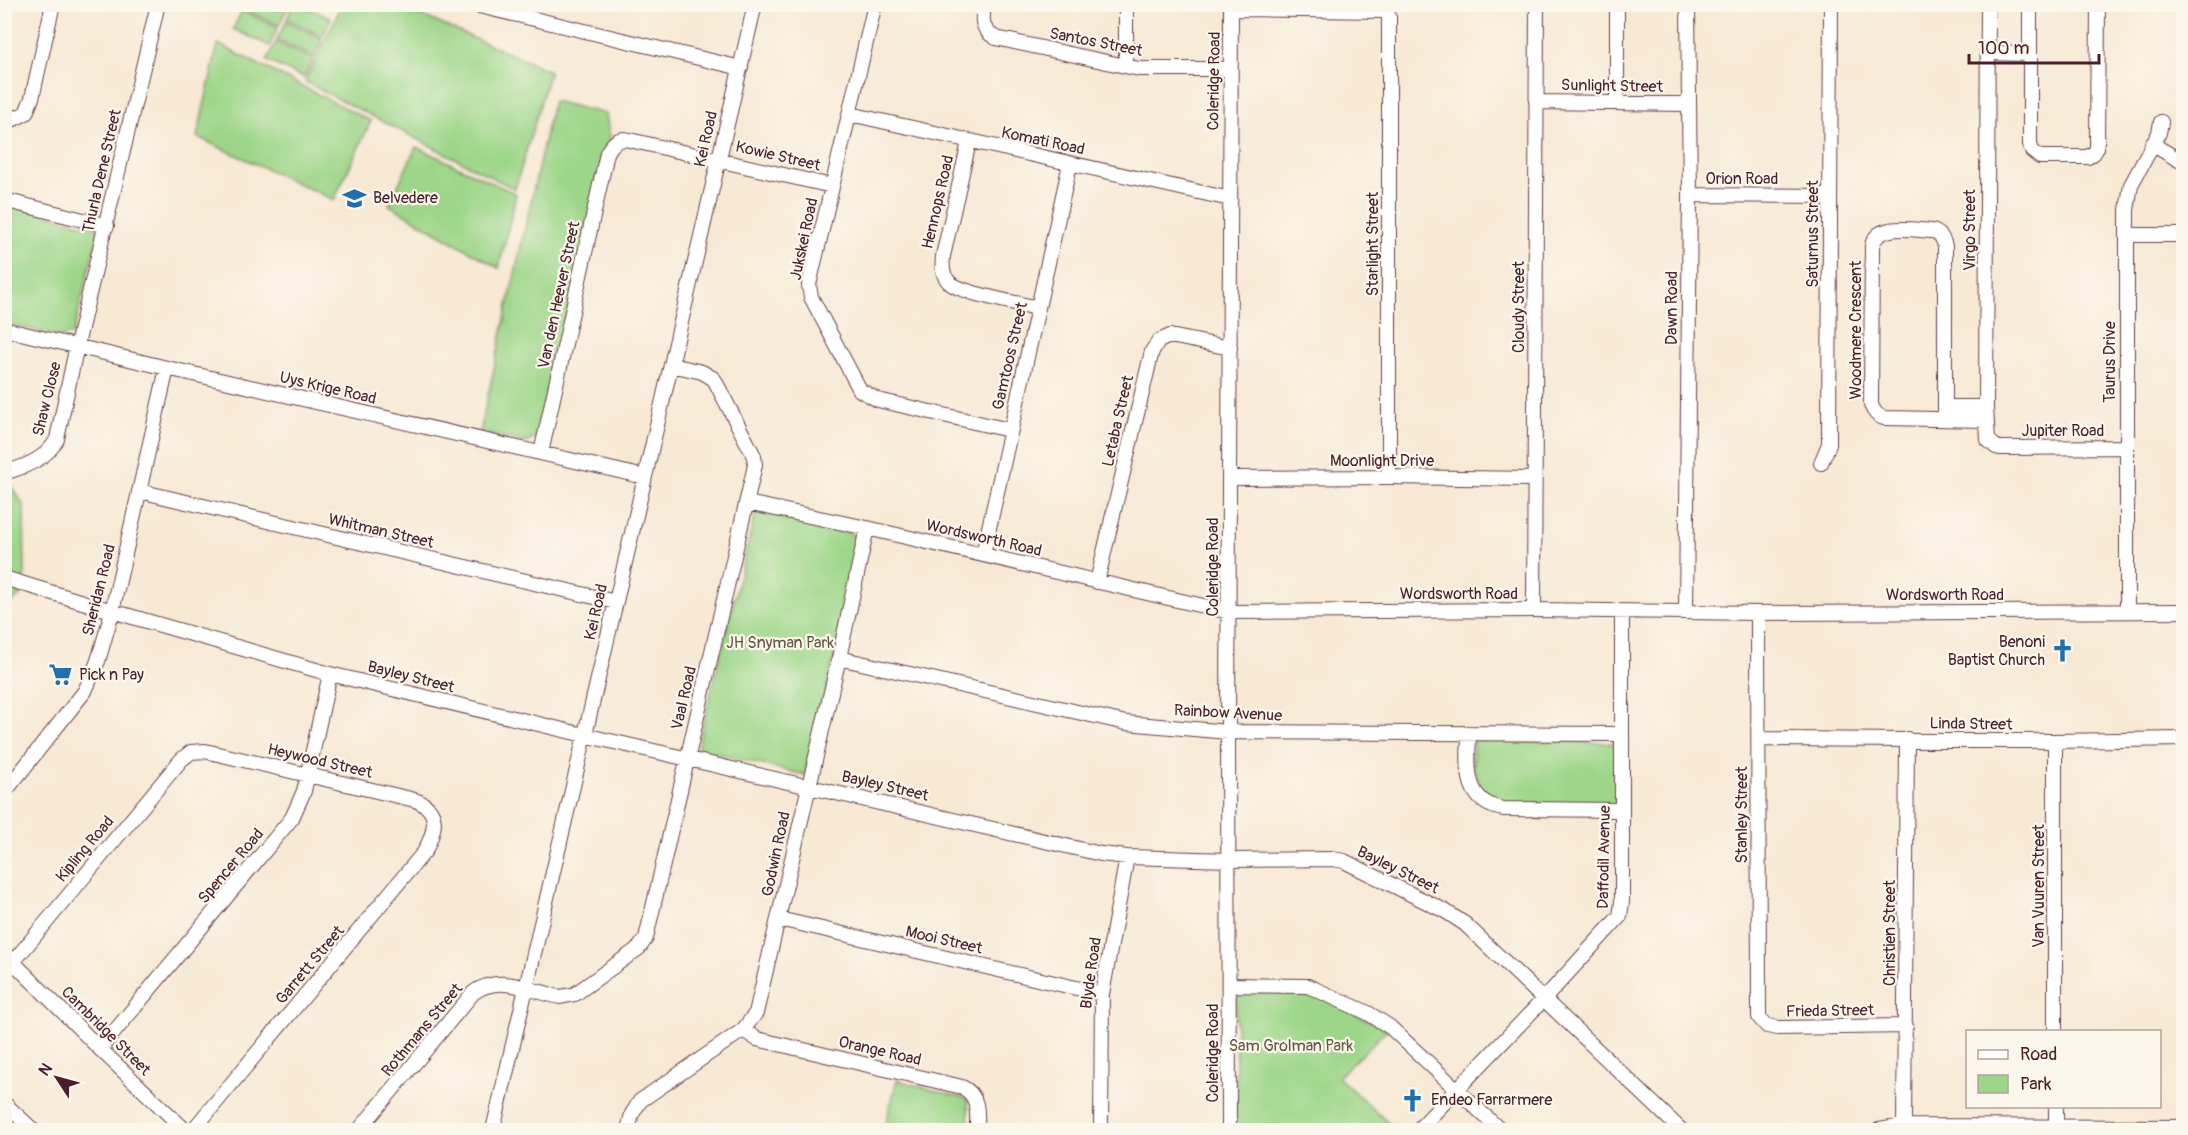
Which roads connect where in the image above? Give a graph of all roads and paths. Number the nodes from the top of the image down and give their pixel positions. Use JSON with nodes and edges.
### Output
{"nodes":[{"id":1,"x":53,"y":4,"type":"edge"},
{"id":2,"x":158,"y":4,"type":"edge"},
{"id":3,"x":471,"y":4,"type":"edge"},
{"id":4,"x":748,"y":4,"type":"edge"},
{"id":5,"x":755,"y":4,"type":"edge"},
{"id":6,"x":875,"y":4,"type":"edge"},
{"id":7,"x":985,"y":4,"type":"edge"},
{"id":8,"x":1126,"y":4,"type":"edge"},
{"id":9,"x":1537,"y":4,"type":"edge"},
{"id":10,"x":1617,"y":4,"type":"edge"},
{"id":11,"x":1688,"y":4,"type":"edge"},
{"id":12,"x":1831,"y":4,"type":"edge"},
{"id":13,"x":1988,"y":4,"type":"edge"},
{"id":14,"x":2030,"y":4,"type":"edge"},
{"id":15,"x":2098,"y":4,"type":"edge"},
{"id":16,"x":1231,"y":7,"type":"edge"},
{"id":17,"x":1355,"y":8,"type":"edge"},
{"id":18,"x":518,"y":10,"type":"edge"},
{"id":19,"x":1987,"y":53,"type":"junction"},
{"id":20,"x":2029,"y":54,"type":"junction"},
{"id":21,"x":1126,"y":66,"type":"junction"},
{"id":22,"x":738,"y":68,"type":"junction"},
{"id":23,"x":1230,"y":69,"type":"junction"},
{"id":24,"x":1536,"y":102,"type":"junction"},
{"id":25,"x":1617,"y":103,"type":"junction"},
{"id":26,"x":1688,"y":104,"type":"junction"},
{"id":27,"x":850,"y":114,"type":"junction"},
{"id":28,"x":14,"y":119,"type":"dead end"},
{"id":29,"x":2161,"y":122,"type":"dead end"},
{"id":30,"x":969,"y":142,"type":"junction"},
{"id":31,"x":2152,"y":144,"type":"junction"},
{"id":32,"x":612,"y":145,"type":"joint"},
{"id":33,"x":719,"y":159,"type":"junction"},
{"id":34,"x":2184,"y":163,"type":"edge"},
{"id":35,"x":1070,"y":164,"type":"junction"},
{"id":36,"x":832,"y":186,"type":"junction"},
{"id":37,"x":1690,"y":195,"type":"junction"},
{"id":38,"x":1829,"y":196,"type":"junction"},
{"id":39,"x":4,"y":200,"type":"edge"},
{"id":40,"x":1230,"y":200,"type":"junction"},
{"id":41,"x":106,"y":226,"type":"junction"},
{"id":42,"x":2184,"y":235,"type":"edge"},
{"id":43,"x":2127,"y":236,"type":"junction"},
{"id":44,"x":1038,"y":308,"type":"junction"},
{"id":45,"x":4,"y":328,"type":"edge"},
{"id":46,"x":77,"y":345,"type":"junction"},
{"id":47,"x":1230,"y":348,"type":"junction"},
{"id":48,"x":672,"y":365,"type":"junction"},
{"id":49,"x":167,"y":368,"type":"junction"},
{"id":50,"x":1945,"y":412,"type":"junction"},
{"id":51,"x":1986,"y":413,"type":"junction"},
{"id":52,"x":1009,"y":430,"type":"junction"},
{"id":53,"x":2127,"y":447,"type":"junction"},
{"id":54,"x":2000,"y":448,"type":"joint"},
{"id":55,"x":541,"y":453,"type":"junction"},
{"id":56,"x":1821,"y":463,"type":"dead end"},
{"id":57,"x":10,"y":471,"type":"dead end"},
{"id":58,"x":645,"y":477,"type":"junction"},
{"id":59,"x":1389,"y":477,"type":"junction"},
{"id":60,"x":1230,"y":478,"type":"junction"},
{"id":61,"x":1535,"y":479,"type":"junction"},
{"id":62,"x":139,"y":492,"type":"junction"},
{"id":63,"x":747,"y":503,"type":"junction"},
{"id":64,"x":867,"y":528,"type":"junction"},
{"id":65,"x":983,"y":555,"type":"junction"},
{"id":66,"x":4,"y":578,"type":"edge"},
{"id":67,"x":1097,"y":582,"type":"junction"},
{"id":68,"x":616,"y":602,"type":"junction"},
{"id":69,"x":1534,"y":610,"type":"junction"},
{"id":70,"x":2127,"y":610,"type":"junction"},
{"id":71,"x":112,"y":611,"type":"junction"},
{"id":72,"x":2184,"y":611,"type":"edge"},
{"id":73,"x":1229,"y":612,"type":"junction"},
{"id":74,"x":1686,"y":612,"type":"junction"},
{"id":75,"x":1622,"y":613,"type":"junction"},
{"id":76,"x":1758,"y":613,"type":"junction"},
{"id":77,"x":839,"y":658,"type":"junction"},
{"id":78,"x":330,"y":674,"type":"junction"},
{"id":79,"x":1228,"y":732,"type":"junction"},
{"id":80,"x":1469,"y":734,"type":"junction"},
{"id":81,"x":1622,"y":734,"type":"junction"},
{"id":82,"x":584,"y":735,"type":"junction"},
{"id":83,"x":1759,"y":739,"type":"junction"},
{"id":84,"x":1907,"y":739,"type":"junction"},
{"id":85,"x":2184,"y":739,"type":"edge"},
{"id":86,"x":2055,"y":741,"type":"junction"},
{"id":87,"x":196,"y":751,"type":"joint"},
{"id":88,"x":686,"y":758,"type":"junction"},
{"id":89,"x":308,"y":776,"type":"junction"},
{"id":90,"x":808,"y":785,"type":"junction"},
{"id":91,"x":4,"y":793,"type":"edge"},
{"id":92,"x":1622,"y":810,"type":"junction"},
{"id":93,"x":432,"y":814,"type":"joint"},
{"id":94,"x":1127,"y":857,"type":"junction"},
{"id":95,"x":1230,"y":860,"type":"junction"},
{"id":96,"x":779,"y":919,"type":"junction"},
{"id":97,"x":9,"y":957,"type":"edge"},
{"id":98,"x":4,"y":974,"type":"edge"},
{"id":99,"x":1230,"y":985,"type":"junction"},
{"id":100,"x":526,"y":989,"type":"junction"},
{"id":101,"x":1102,"y":994,"type":"junction"},
{"id":102,"x":1543,"y":1000,"type":"junction"},
{"id":103,"x":1759,"y":1017,"type":"joint"},
{"id":104,"x":1906,"y":1026,"type":"junction"},
{"id":105,"x":743,"y":1030,"type":"junction"},
{"id":106,"x":2055,"y":1030,"type":"edge"},
{"id":107,"x":100,"y":1049,"type":"junction"},
{"id":108,"x":1457,"y":1089,"type":"junction"},
{"id":109,"x":4,"y":1102,"type":"edge"},
{"id":110,"x":2055,"y":1108,"type":"edge"},
{"id":111,"x":1904,"y":1126,"type":"junction"},
{"id":112,"x":2056,"y":1126,"type":"junction"},
{"id":113,"x":2184,"y":1127,"type":"edge"},
{"id":114,"x":33,"y":1131,"type":"edge"},
{"id":115,"x":185,"y":1131,"type":"edge"},
{"id":116,"x":193,"y":1131,"type":"edge"},
{"id":117,"x":359,"y":1131,"type":"edge"},
{"id":118,"x":493,"y":1131,"type":"edge"},
{"id":119,"x":628,"y":1131,"type":"edge"},
{"id":120,"x":977,"y":1131,"type":"edge"},
{"id":121,"x":1101,"y":1131,"type":"edge"},
{"id":122,"x":1229,"y":1131,"type":"edge"},
{"id":123,"x":1418,"y":1131,"type":"edge"},
{"id":124,"x":1500,"y":1131,"type":"edge"},
{"id":125,"x":1681,"y":1131,"type":"edge"},
{"id":126,"x":1879,"y":1131,"type":"edge"}],
"edges":[{"from":1,"to":28,"type":"street"},
{"from":2,"to":41,"type":"street","name":"Thurla Dene Street"},
{"from":3,"to":18,"type":"street"},
{"from":4,"to":22,"type":"street","name":"Kei Road"},
{"from":5,"to":22,"type":"street","name":"Kei Road"},
{"from":6,"to":27,"type":"street","name":"Jukskei Road"},
{"from":7,"to":21,"type":"street","name":"Santos Street"},
{"from":8,"to":21,"type":"street"},
{"from":9,"to":24,"type":"street","name":"Cloudy Street"},
{"from":10,"to":25,"type":"street"},
{"from":11,"to":26,"type":"street","name":"Dawn Road"},
{"from":12,"to":38,"type":"street","name":"Saturnus Street"},
{"from":13,"to":19,"type":"street","name":"Virgo Street"},
{"from":14,"to":20,"type":"street"},
{"from":15,"to":20,"type":"street"},
{"from":16,"to":17,"type":"street"},
{"from":16,"to":23,"type":"street","name":"Coleridge Road"},
{"from":17,"to":59,"type":"street","name":"Starlight Street"},
{"from":18,"to":22,"type":"street"},
{"from":19,"to":20,"type":"street"},
{"from":19,"to":51,"type":"street","name":"Virgo Street"},
{"from":21,"to":23,"type":"street","name":"Santos Street"},
{"from":22,"to":33,"type":"street","name":"Kei Road"},
{"from":23,"to":40,"type":"street","name":"Coleridge Road"},
{"from":24,"to":25,"type":"street","name":"Sunlight Street"},
{"from":24,"to":61,"type":"street","name":"Cloudy Street"},
{"from":25,"to":26,"type":"street","name":"Sunlight Street"},
{"from":26,"to":37,"type":"street","name":"Dawn Road"},
{"from":27,"to":30,"type":"street","name":"Komati Road"},
{"from":27,"to":36,"type":"street","name":"Jukskei Road"},
{"from":29,"to":31,"type":"street","name":"Taurus Drive"},
{"from":30,"to":35,"type":"street","name":"Komati Road"},
{"from":30,"to":44,"type":"street","name":"Hennops Road"},
{"from":31,"to":34,"type":"street"},
{"from":31,"to":43,"type":"street","name":"Taurus Drive"},
{"from":32,"to":33,"type":"street","name":"Kowie Street"},
{"from":32,"to":55,"type":"street","name":"Van den Heever Street"},
{"from":33,"to":36,"type":"street","name":"Kowie Street"},
{"from":33,"to":48,"type":"street","name":"Kei Road"},
{"from":35,"to":40,"type":"street","name":"Komati Road"},
{"from":35,"to":44,"type":"street","name":"Gamtoos Street"},
{"from":36,"to":52,"type":"street","name":"Jukskei Road"},
{"from":37,"to":38,"type":"street","name":"Orion Road"},
{"from":37,"to":74,"type":"street","name":"Dawn Road"},
{"from":38,"to":56,"type":"street","name":"Saturnus Street"},
{"from":39,"to":41,"type":"street"},
{"from":40,"to":47,"type":"street","name":"Coleridge Road"},
{"from":41,"to":46,"type":"street","name":"Thurla Dene Street"},
{"from":42,"to":43,"type":"street"},
{"from":43,"to":53,"type":"street","name":"Taurus Drive"},
{"from":44,"to":52,"type":"street","name":"Gamtoos Street"},
{"from":45,"to":46,"type":"street","name":"Uys Krige Road"},
{"from":46,"to":49,"type":"street","name":"Uys Krige Road"},
{"from":46,"to":57,"type":"street","name":"Shaw Close"},
{"from":47,"to":60,"type":"street","name":"Coleridge Road"},
{"from":47,"to":67,"type":"street","name":"Letaba Street"},
{"from":48,"to":58,"type":"street","name":"Kei Road"},
{"from":48,"to":63,"type":"street","name":"Vaal Road"},
{"from":49,"to":55,"type":"street","name":"Uys Krige Road"},
{"from":49,"to":62,"type":"street","name":"Sheridan Road"},
{"from":50,"to":50,"type":"street","name":"Woodmere Crescent"},
{"from":50,"to":51,"type":"street","name":"Woodmere Crescent"},
{"from":51,"to":54,"type":"street","name":"Virgo Street"},
{"from":52,"to":65,"type":"street","name":"Gamtoos Street"},
{"from":53,"to":54,"type":"street","name":"Jupiter Road"},
{"from":53,"to":70,"type":"street","name":"Taurus Drive"},
{"from":55,"to":58,"type":"street","name":"Uys Krige Road"},
{"from":58,"to":68,"type":"street","name":"Kei Road"},
{"from":59,"to":60,"type":"street","name":"Moonlight Drive"},
{"from":59,"to":61,"type":"street","name":"Moonlight Drive"},
{"from":60,"to":73,"type":"street","name":"Coleridge Road"},
{"from":61,"to":69,"type":"street","name":"Cloudy Street"},
{"from":62,"to":68,"type":"street","name":"Whitman Street"},
{"from":62,"to":71,"type":"street","name":"Sheridan Road"},
{"from":63,"to":64,"type":"street","name":"Wordsworth Road"},
{"from":63,"to":88,"type":"street","name":"Vaal Road"},
{"from":64,"to":65,"type":"street","name":"Wordsworth Road"},
{"from":64,"to":77,"type":"street","name":"Godwin Road"},
{"from":65,"to":67,"type":"street","name":"Wordsworth Road"},
{"from":66,"to":71,"type":"street","name":"Bayley Street"},
{"from":67,"to":73,"type":"street","name":"Wordsworth Road"},
{"from":68,"to":82,"type":"street","name":"Kei Road"},
{"from":69,"to":73,"type":"street","name":"Wordsworth Road"},
{"from":69,"to":75,"type":"street","name":"Wordsworth Road"},
{"from":70,"to":72,"type":"street","name":"Wordsworth Road"},
{"from":70,"to":76,"type":"street","name":"Wordsworth Road"},
{"from":71,"to":78,"type":"street","name":"Bayley Street"},
{"from":71,"to":91,"type":"street","name":"Sheridan Road"},
{"from":73,"to":79,"type":"street","name":"Coleridge Road"},
{"from":74,"to":75,"type":"street","name":"Wordsworth Road"},
{"from":74,"to":76,"type":"street","name":"Wordsworth Road"},
{"from":75,"to":81,"type":"street","name":"Daffodil Avenue"},
{"from":76,"to":83,"type":"street","name":"Stanley Street"},
{"from":77,"to":79,"type":"street","name":"Rainbow Avenue"},
{"from":77,"to":90,"type":"street","name":"Godwin Road"},
{"from":78,"to":82,"type":"street","name":"Bayley Street"},
{"from":78,"to":89,"type":"street","name":"Spencer Road"},
{"from":79,"to":80,"type":"street","name":"Rainbow Avenue"},
{"from":79,"to":95,"type":"street","name":"Coleridge Road"},
{"from":80,"to":81,"type":"street","name":"Rainbow Avenue"},
{"from":80,"to":92,"type":"street"},
{"from":81,"to":92,"type":"street","name":"Daffodil Avenue"},
{"from":82,"to":88,"type":"street","name":"Bayley Street"},
{"from":82,"to":100,"type":"street","name":"Kei Road"},
{"from":83,"to":84,"type":"street","name":"Linda Street"},
{"from":83,"to":103,"type":"street","name":"Stanley Street"},
{"from":84,"to":86,"type":"street","name":"Linda Street"},
{"from":84,"to":104,"type":"street","name":"Christien Street"},
{"from":85,"to":86,"type":"street","name":"Linda Street"},
{"from":86,"to":106,"type":"street","name":"Van Vuuren Street"},
{"from":87,"to":89,"type":"street","name":"Heywood Street"},
{"from":87,"to":97,"type":"street","name":"Kipling Road"},
{"from":88,"to":90,"type":"street","name":"Bayley Street"},
{"from":88,"to":100,"type":"street","name":"Vaal Road"},
{"from":89,"to":93,"type":"street","name":"Heywood Street"},
{"from":89,"to":107,"type":"street","name":"Spencer Road"},
{"from":90,"to":94,"type":"street","name":"Bayley Street"},
{"from":90,"to":96,"type":"street","name":"Godwin Road"},
{"from":92,"to":102,"type":"street","name":"Daffodil Avenue"},
{"from":93,"to":116,"type":"street","name":"Garrett Street"},
{"from":94,"to":95,"type":"street","name":"Bayley Street"},
{"from":94,"to":101,"type":"street","name":"Blyde Road"},
{"from":95,"to":99,"type":"street","name":"Coleridge Road"},
{"from":95,"to":102,"type":"street","name":"Bayley Street"},
{"from":96,"to":101,"type":"street","name":"Mooi Street"},
{"from":96,"to":105,"type":"street","name":"Godwin Road"},
{"from":97,"to":98,"type":"street","name":"Kipling Road"},
{"from":97,"to":107,"type":"street","name":"Cambridge Street"},
{"from":99,"to":108,"type":"street"},
{"from":99,"to":122,"type":"street","name":"Coleridge Road"},
{"from":100,"to":117,"type":"street","name":"Rothmans Street"},
{"from":100,"to":118,"type":"street","name":"Kei Road"},
{"from":101,"to":121,"type":"street","name":"Blyde Road"},
{"from":102,"to":108,"type":"street","name":"Daffodil Avenue"},
{"from":102,"to":125,"type":"street","name":"Bayley Street"},
{"from":103,"to":104,"type":"street","name":"Frieda Street"},
{"from":104,"to":111,"type":"street","name":"Christien Street"},
{"from":105,"to":119,"type":"street","name":"Godwin Road"},
{"from":105,"to":120,"type":"street","name":"Orange Road"},
{"from":107,"to":115,"type":"street","name":"Cambridge Street"},
{"from":108,"to":123,"type":"street","name":"Daffodil Avenue"},
{"from":108,"to":124,"type":"street"},
{"from":109,"to":114,"type":"street"},
{"from":110,"to":112,"type":"street"},
{"from":111,"to":112,"type":"street"},
{"from":111,"to":126,"type":"street"},
{"from":112,"to":113,"type":"street"}]}
